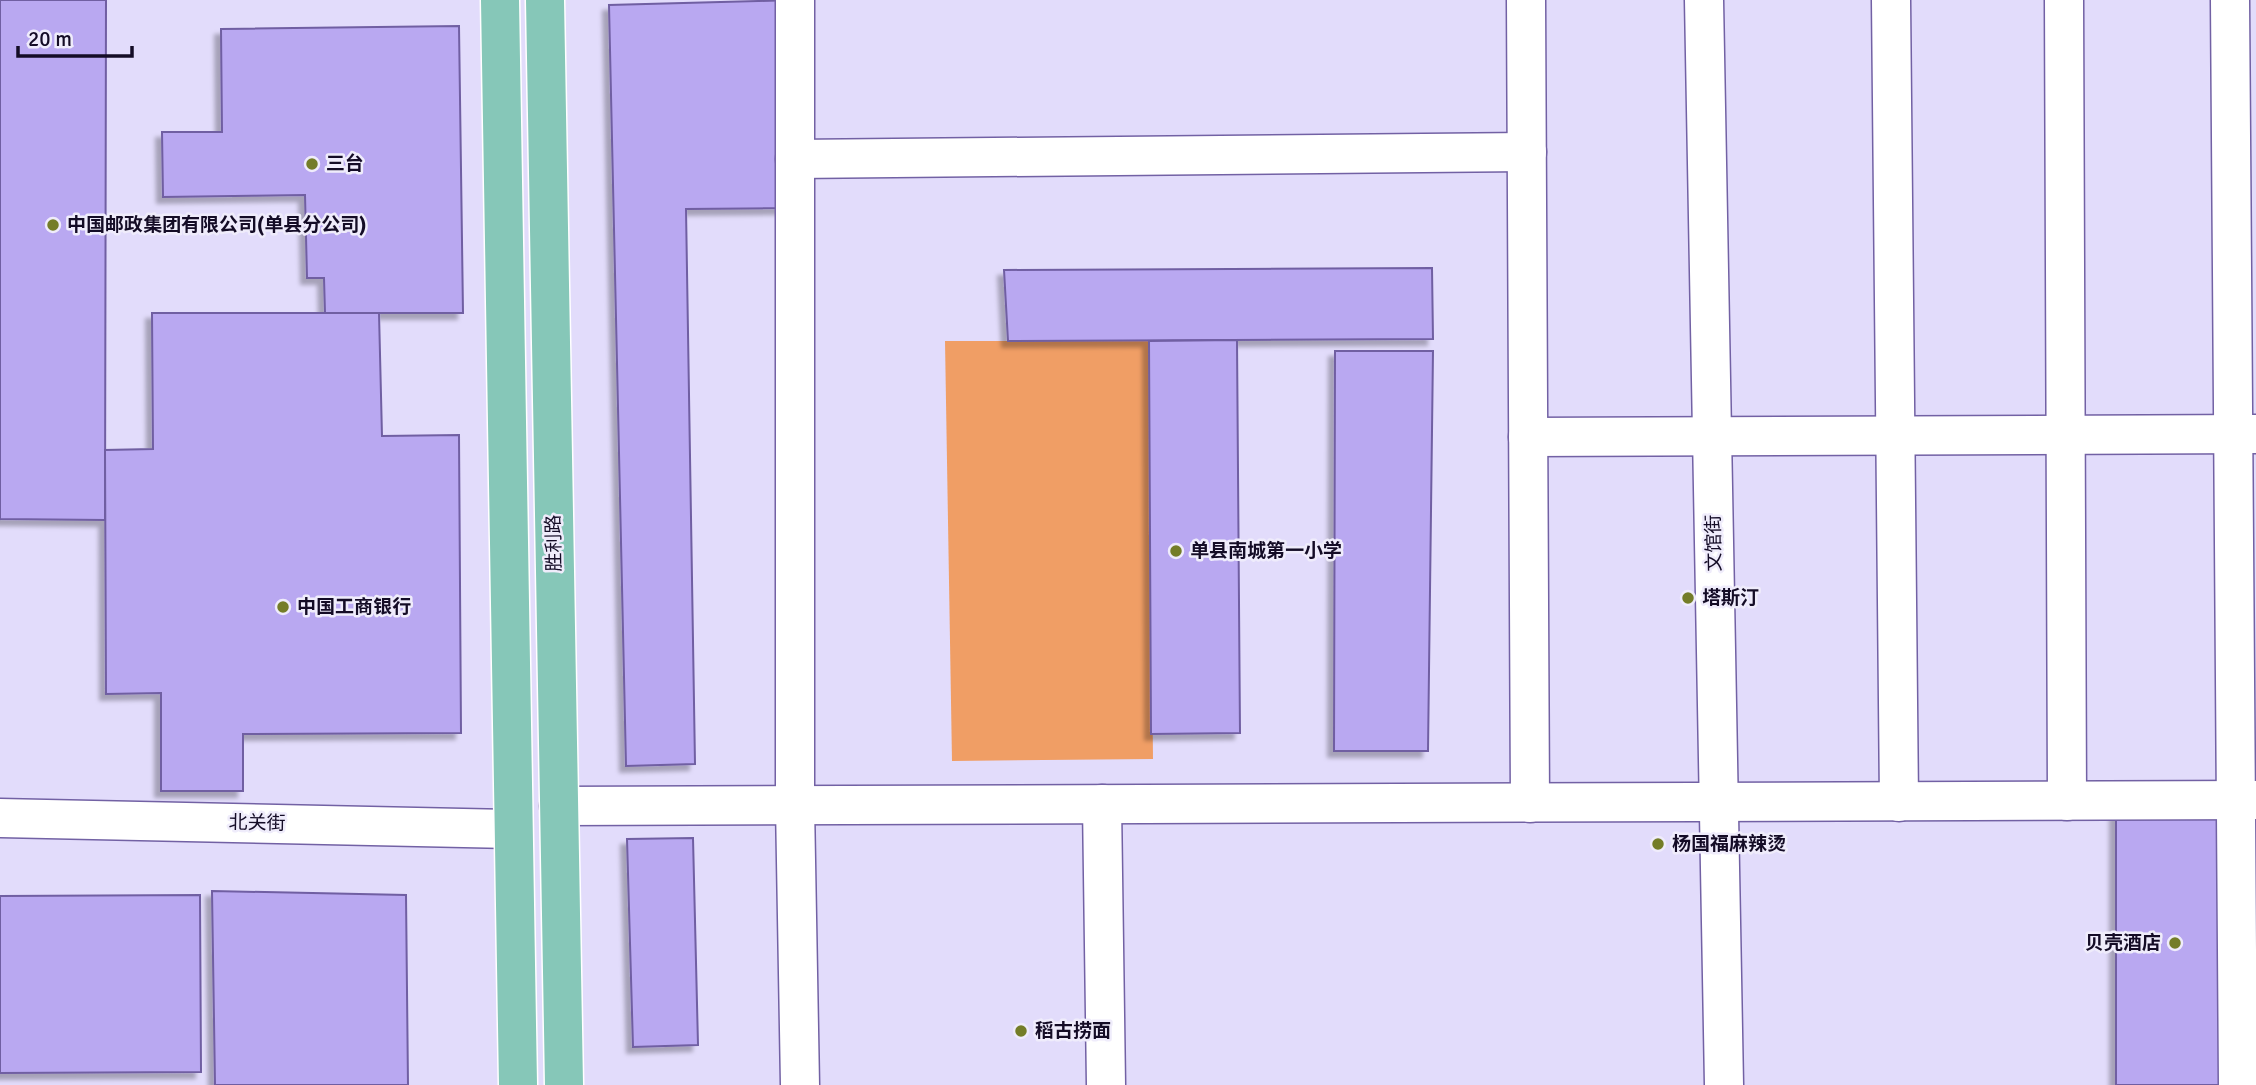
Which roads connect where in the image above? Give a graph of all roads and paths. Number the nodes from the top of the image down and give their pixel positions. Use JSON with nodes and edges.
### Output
{"nodes":[{"id":1,"x":499,"y":0,"type":"edge"},
{"id":2,"x":545,"y":0,"type":"edge"},
{"id":3,"x":795,"y":0,"type":"edge"},
{"id":4,"x":1526,"y":0,"type":"edge"},
{"id":5,"x":1704,"y":0,"type":"edge"},
{"id":6,"x":1891,"y":0,"type":"edge"},
{"id":7,"x":2064,"y":0,"type":"edge"},
{"id":8,"x":2230,"y":0,"type":"edge"},
{"id":9,"x":1527,"y":152,"type":"junction"},
{"id":10,"x":795,"y":159,"type":"junction"},
{"id":11,"x":2244,"y":434,"type":"edge"},
{"id":12,"x":2066,"y":435,"type":"junction"},
{"id":13,"x":1896,"y":436,"type":"junction"},
{"id":14,"x":1528,"y":437,"type":"junction"},
{"id":15,"x":1713,"y":437,"type":"junction"},
{"id":16,"x":2067,"y":801,"type":"junction"},
{"id":17,"x":2246,"y":801,"type":"edge"},
{"id":18,"x":1719,"y":802,"type":"junction"},
{"id":19,"x":1899,"y":802,"type":"junction"},
{"id":20,"x":1530,"y":803,"type":"junction"},
{"id":21,"x":1102,"y":804,"type":"junction"},
{"id":22,"x":794,"y":805,"type":"junction"},
{"id":23,"x":559,"y":806,"type":"junction"},
{"id":24,"x":0,"y":818,"type":"edge"},
{"id":25,"x":513,"y":829,"type":"junction"},
{"id":26,"x":518,"y":1085,"type":"edge"},
{"id":27,"x":564,"y":1085,"type":"edge"},
{"id":28,"x":800,"y":1085,"type":"edge"},
{"id":29,"x":1106,"y":1085,"type":"edge"},
{"id":30,"x":1724,"y":1085,"type":"edge"},
{"id":31,"x":2238,"y":1085,"type":"edge"}],
"edges":[{"from":1,"to":25,"type":"main road"},
{"from":2,"to":23,"type":"main road","name":"胜利路"},
{"from":3,"to":10,"type":"street"},
{"from":4,"to":9,"type":"street"},
{"from":5,"to":15,"type":"street","name":"文馆街"},
{"from":6,"to":13,"type":"street"},
{"from":7,"to":12,"type":"street"},
{"from":8,"to":11,"type":"street"},
{"from":9,"to":10,"type":"street"},
{"from":9,"to":14,"type":"street"},
{"from":10,"to":22,"type":"street"},
{"from":11,"to":12,"type":"street"},
{"from":11,"to":17,"type":"street"},
{"from":12,"to":13,"type":"street"},
{"from":12,"to":16,"type":"street"},
{"from":13,"to":15,"type":"street"},
{"from":13,"to":19,"type":"street"},
{"from":14,"to":15,"type":"street"},
{"from":14,"to":20,"type":"street"},
{"from":15,"to":18,"type":"street","name":"文馆街"},
{"from":16,"to":17,"type":"street"},
{"from":16,"to":19,"type":"street"},
{"from":17,"to":31,"type":"street"},
{"from":18,"to":19,"type":"street"},
{"from":18,"to":20,"type":"street"},
{"from":18,"to":30,"type":"street","name":"文馆街"},
{"from":20,"to":21,"type":"street"},
{"from":21,"to":22,"type":"street"},
{"from":21,"to":29,"type":"street"},
{"from":22,"to":23,"type":"street"},
{"from":22,"to":28,"type":"street"},
{"from":23,"to":27,"type":"main road","name":"胜利路"},
{"from":24,"to":25,"type":"street","name":"北关街"},
{"from":25,"to":26,"type":"main road"}]}
